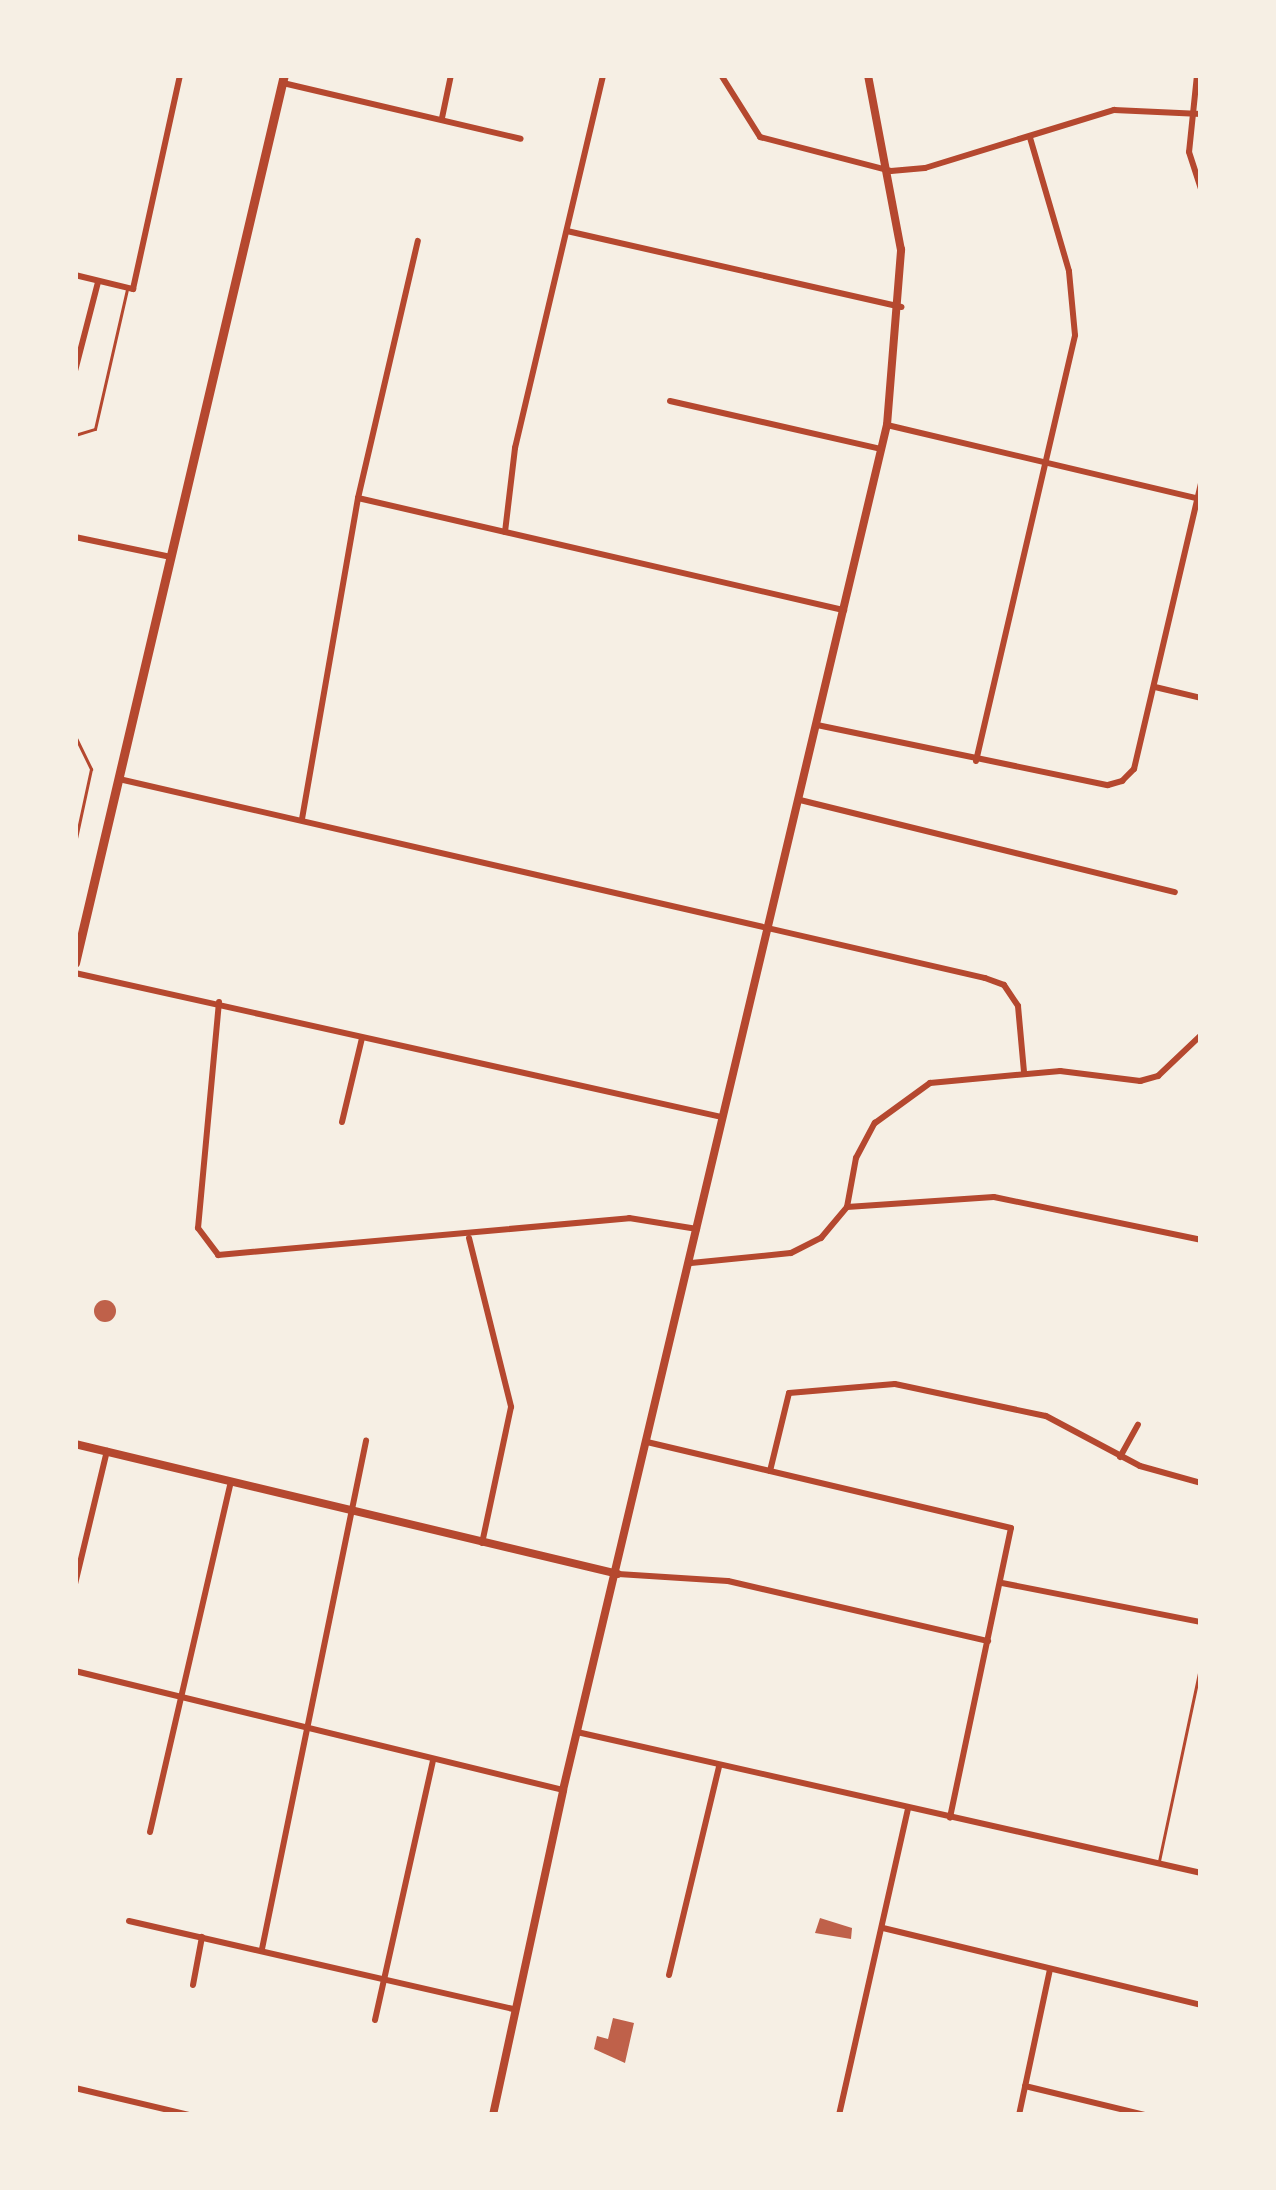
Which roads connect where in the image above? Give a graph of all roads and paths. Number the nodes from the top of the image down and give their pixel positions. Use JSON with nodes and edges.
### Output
{"nodes":[{"id":1,"x":180,"y":75,"type":"edge"},
{"id":2,"x":451,"y":75,"type":"edge"},
{"id":3,"x":603,"y":75,"type":"edge"},
{"id":4,"x":721,"y":75,"type":"edge"},
{"id":5,"x":868,"y":75,"type":"edge"},
{"id":6,"x":1196,"y":75,"type":"edge"},
{"id":7,"x":284,"y":79,"type":"edge"},
{"id":8,"x":1191,"y":112,"type":"junction"},
{"id":9,"x":1201,"y":114,"type":"edge"},
{"id":10,"x":442,"y":118,"type":"junction"},
{"id":11,"x":1030,"y":138,"type":"junction"},
{"id":12,"x":521,"y":139,"type":"dead end"},
{"id":13,"x":891,"y":171,"type":"junction"},
{"id":14,"x":1201,"y":190,"type":"edge"},
{"id":15,"x":568,"y":231,"type":"junction"},
{"id":16,"x":418,"y":241,"type":"dead end"},
{"id":17,"x":75,"y":275,"type":"edge"},
{"id":18,"x":99,"y":280,"type":"junction"},
{"id":19,"x":130,"y":288,"type":"junction"},
{"id":20,"x":901,"y":307,"type":"junction"},
{"id":21,"x":75,"y":371,"type":"edge"},
{"id":22,"x":670,"y":401,"type":"dead end"},
{"id":23,"x":887,"y":425,"type":"junction"},
{"id":24,"x":75,"y":435,"type":"edge"},
{"id":25,"x":882,"y":449,"type":"junction"},
{"id":26,"x":1047,"y":463,"type":"junction"},
{"id":27,"x":1201,"y":484,"type":"edge"},
{"id":28,"x":358,"y":498,"type":"junction"},
{"id":29,"x":1199,"y":500,"type":"edge"},
{"id":30,"x":505,"y":532,"type":"junction"},
{"id":31,"x":75,"y":537,"type":"edge"},
{"id":32,"x":172,"y":557,"type":"junction"},
{"id":33,"x":844,"y":610,"type":"junction"},
{"id":34,"x":1155,"y":687,"type":"junction"},
{"id":35,"x":1201,"y":698,"type":"edge"},
{"id":36,"x":818,"y":725,"type":"junction"},
{"id":37,"x":75,"y":736,"type":"edge"},
{"id":38,"x":976,"y":761,"type":"junction"},
{"id":39,"x":119,"y":779,"type":"junction"},
{"id":40,"x":800,"y":800,"type":"junction"},
{"id":41,"x":302,"y":819,"type":"junction"},
{"id":42,"x":75,"y":843,"type":"edge"},
{"id":43,"x":1175,"y":892,"type":"dead end"},
{"id":44,"x":769,"y":928,"type":"junction"},
{"id":45,"x":75,"y":963,"type":"edge"},
{"id":46,"x":75,"y":974,"type":"edge"},
{"id":47,"x":219,"y":1002,"type":"junction"},
{"id":48,"x":1201,"y":1035,"type":"edge"},
{"id":49,"x":362,"y":1037,"type":"junction"},
{"id":50,"x":1024,"y":1072,"type":"junction"},
{"id":51,"x":723,"y":1117,"type":"junction"},
{"id":52,"x":342,"y":1122,"type":"dead end"},
{"id":53,"x":847,"y":1208,"type":"junction"},
{"id":54,"x":697,"y":1229,"type":"junction"},
{"id":55,"x":468,"y":1236,"type":"junction"},
{"id":56,"x":1201,"y":1240,"type":"edge"},
{"id":57,"x":691,"y":1263,"type":"junction"},
{"id":58,"x":1138,"y":1425,"type":"dead end"},
{"id":59,"x":366,"y":1441,"type":"dead end"},
{"id":60,"x":647,"y":1442,"type":"junction"},
{"id":61,"x":75,"y":1444,"type":"edge"},
{"id":62,"x":107,"y":1451,"type":"junction"},
{"id":63,"x":1120,"y":1457,"type":"junction"},
{"id":64,"x":770,"y":1471,"type":"junction"},
{"id":65,"x":231,"y":1481,"type":"junction"},
{"id":66,"x":1201,"y":1483,"type":"edge"},
{"id":67,"x":353,"y":1513,"type":"junction"},
{"id":68,"x":482,"y":1543,"type":"junction"},
{"id":69,"x":618,"y":1574,"type":"junction"},
{"id":70,"x":1003,"y":1583,"type":"junction"},
{"id":71,"x":75,"y":1584,"type":"edge"},
{"id":72,"x":1201,"y":1622,"type":"edge"},
{"id":73,"x":988,"y":1641,"type":"junction"},
{"id":74,"x":1201,"y":1663,"type":"edge"},
{"id":75,"x":75,"y":1671,"type":"edge"},
{"id":76,"x":183,"y":1696,"type":"junction"},
{"id":77,"x":308,"y":1730,"type":"junction"},
{"id":78,"x":578,"y":1732,"type":"junction"},
{"id":79,"x":433,"y":1760,"type":"junction"},
{"id":80,"x":719,"y":1766,"type":"junction"},
{"id":81,"x":563,"y":1790,"type":"junction"},
{"id":82,"x":908,"y":1808,"type":"junction"},
{"id":83,"x":950,"y":1817,"type":"junction"},
{"id":84,"x":150,"y":1832,"type":"dead end"},
{"id":85,"x":1158,"y":1863,"type":"junction"},
{"id":86,"x":1201,"y":1873,"type":"edge"},
{"id":87,"x":129,"y":1921,"type":"dead end"},
{"id":88,"x":883,"y":1928,"type":"junction"},
{"id":89,"x":202,"y":1936,"type":"junction"},
{"id":90,"x":262,"y":1948,"type":"junction"},
{"id":91,"x":1050,"y":1969,"type":"junction"},
{"id":92,"x":669,"y":1975,"type":"dead end"},
{"id":93,"x":382,"y":1979,"type":"junction"},
{"id":94,"x":194,"y":1984,"type":"dead end"},
{"id":95,"x":1201,"y":2005,"type":"edge"},
{"id":96,"x":512,"y":2009,"type":"junction"},
{"id":97,"x":375,"y":2020,"type":"dead end"},
{"id":98,"x":1025,"y":2086,"type":"junction"},
{"id":99,"x":75,"y":2088,"type":"edge"},
{"id":100,"x":189,"y":2115,"type":"edge"},
{"id":101,"x":493,"y":2115,"type":"edge"},
{"id":102,"x":838,"y":2115,"type":"edge"},
{"id":103,"x":1019,"y":2115,"type":"edge"},
{"id":104,"x":1145,"y":2115,"type":"edge"}],
"edges":[{"from":1,"to":19,"type":"street"},
{"from":2,"to":10,"type":"street"},
{"from":3,"to":15,"type":"street"},
{"from":4,"to":13,"type":"street"},
{"from":5,"to":13,"type":"street"},
{"from":6,"to":8,"type":"street"},
{"from":7,"to":10,"type":"street"},
{"from":7,"to":32,"type":"main road"},
{"from":8,"to":9,"type":"street"},
{"from":8,"to":11,"type":"street"},
{"from":8,"to":14,"type":"street"},
{"from":10,"to":12,"type":"street"},
{"from":11,"to":13,"type":"street"},
{"from":11,"to":26,"type":"street"},
{"from":13,"to":20,"type":"street"},
{"from":15,"to":20,"type":"street"},
{"from":15,"to":30,"type":"street"},
{"from":16,"to":28,"type":"street"},
{"from":17,"to":18,"type":"street"},
{"from":18,"to":19,"type":"street"},
{"from":18,"to":21,"type":"street"},
{"from":19,"to":24,"type":"lane"},
{"from":20,"to":23,"type":"street"},
{"from":22,"to":25,"type":"street"},
{"from":23,"to":25,"type":"street"},
{"from":23,"to":26,"type":"street"},
{"from":25,"to":33,"type":"street"},
{"from":26,"to":29,"type":"street"},
{"from":26,"to":38,"type":"street"},
{"from":27,"to":29,"type":"street"},
{"from":28,"to":30,"type":"street"},
{"from":28,"to":41,"type":"street"},
{"from":29,"to":34,"type":"street"},
{"from":30,"to":33,"type":"street"},
{"from":31,"to":32,"type":"street"},
{"from":32,"to":39,"type":"main road"},
{"from":33,"to":36,"type":"street"},
{"from":34,"to":35,"type":"street"},
{"from":34,"to":38,"type":"street"},
{"from":36,"to":38,"type":"street"},
{"from":36,"to":40,"type":"street"},
{"from":37,"to":42,"type":"lane"},
{"from":39,"to":41,"type":"street"},
{"from":39,"to":45,"type":"main road"},
{"from":40,"to":43,"type":"street"},
{"from":40,"to":44,"type":"street"},
{"from":41,"to":44,"type":"street"},
{"from":44,"to":50,"type":"street"},
{"from":44,"to":51,"type":"street"},
{"from":46,"to":47,"type":"street"},
{"from":47,"to":49,"type":"street"},
{"from":47,"to":55,"type":"street"},
{"from":48,"to":50,"type":"street"},
{"from":49,"to":51,"type":"street"},
{"from":49,"to":52,"type":"street"},
{"from":50,"to":53,"type":"street"},
{"from":51,"to":54,"type":"street"},
{"from":53,"to":56,"type":"street"},
{"from":53,"to":57,"type":"street"},
{"from":54,"to":55,"type":"street"},
{"from":54,"to":57,"type":"street"},
{"from":55,"to":68,"type":"street"},
{"from":57,"to":60,"type":"street"},
{"from":58,"to":63,"type":"street"},
{"from":59,"to":67,"type":"street"},
{"from":60,"to":64,"type":"street"},
{"from":60,"to":69,"type":"street"},
{"from":61,"to":62,"type":"street"},
{"from":62,"to":65,"type":"street"},
{"from":62,"to":71,"type":"street"},
{"from":63,"to":64,"type":"street"},
{"from":63,"to":66,"type":"street"},
{"from":64,"to":70,"type":"street"},
{"from":65,"to":67,"type":"street"},
{"from":65,"to":76,"type":"street"},
{"from":67,"to":68,"type":"street"},
{"from":67,"to":77,"type":"street"},
{"from":68,"to":69,"type":"street"},
{"from":69,"to":73,"type":"street"},
{"from":69,"to":78,"type":"street"},
{"from":70,"to":72,"type":"street"},
{"from":70,"to":73,"type":"street"},
{"from":73,"to":83,"type":"street"},
{"from":74,"to":85,"type":"lane"},
{"from":75,"to":76,"type":"street"},
{"from":76,"to":77,"type":"street"},
{"from":76,"to":84,"type":"street"},
{"from":77,"to":79,"type":"street"},
{"from":77,"to":90,"type":"street"},
{"from":78,"to":80,"type":"street"},
{"from":78,"to":81,"type":"street"},
{"from":79,"to":81,"type":"street"},
{"from":79,"to":93,"type":"street"},
{"from":80,"to":82,"type":"street"},
{"from":80,"to":92,"type":"street"},
{"from":81,"to":96,"type":"street"},
{"from":82,"to":83,"type":"street"},
{"from":82,"to":88,"type":"street"},
{"from":83,"to":85,"type":"street"},
{"from":85,"to":86,"type":"street"},
{"from":87,"to":89,"type":"street"},
{"from":88,"to":91,"type":"street"},
{"from":88,"to":102,"type":"street"},
{"from":89,"to":90,"type":"street"},
{"from":89,"to":94,"type":"street"},
{"from":90,"to":93,"type":"street"},
{"from":91,"to":95,"type":"street"},
{"from":91,"to":98,"type":"street"},
{"from":93,"to":96,"type":"street"},
{"from":93,"to":97,"type":"street"},
{"from":96,"to":101,"type":"street"},
{"from":98,"to":103,"type":"street"},
{"from":98,"to":104,"type":"street"},
{"from":99,"to":100,"type":"street"}]}
